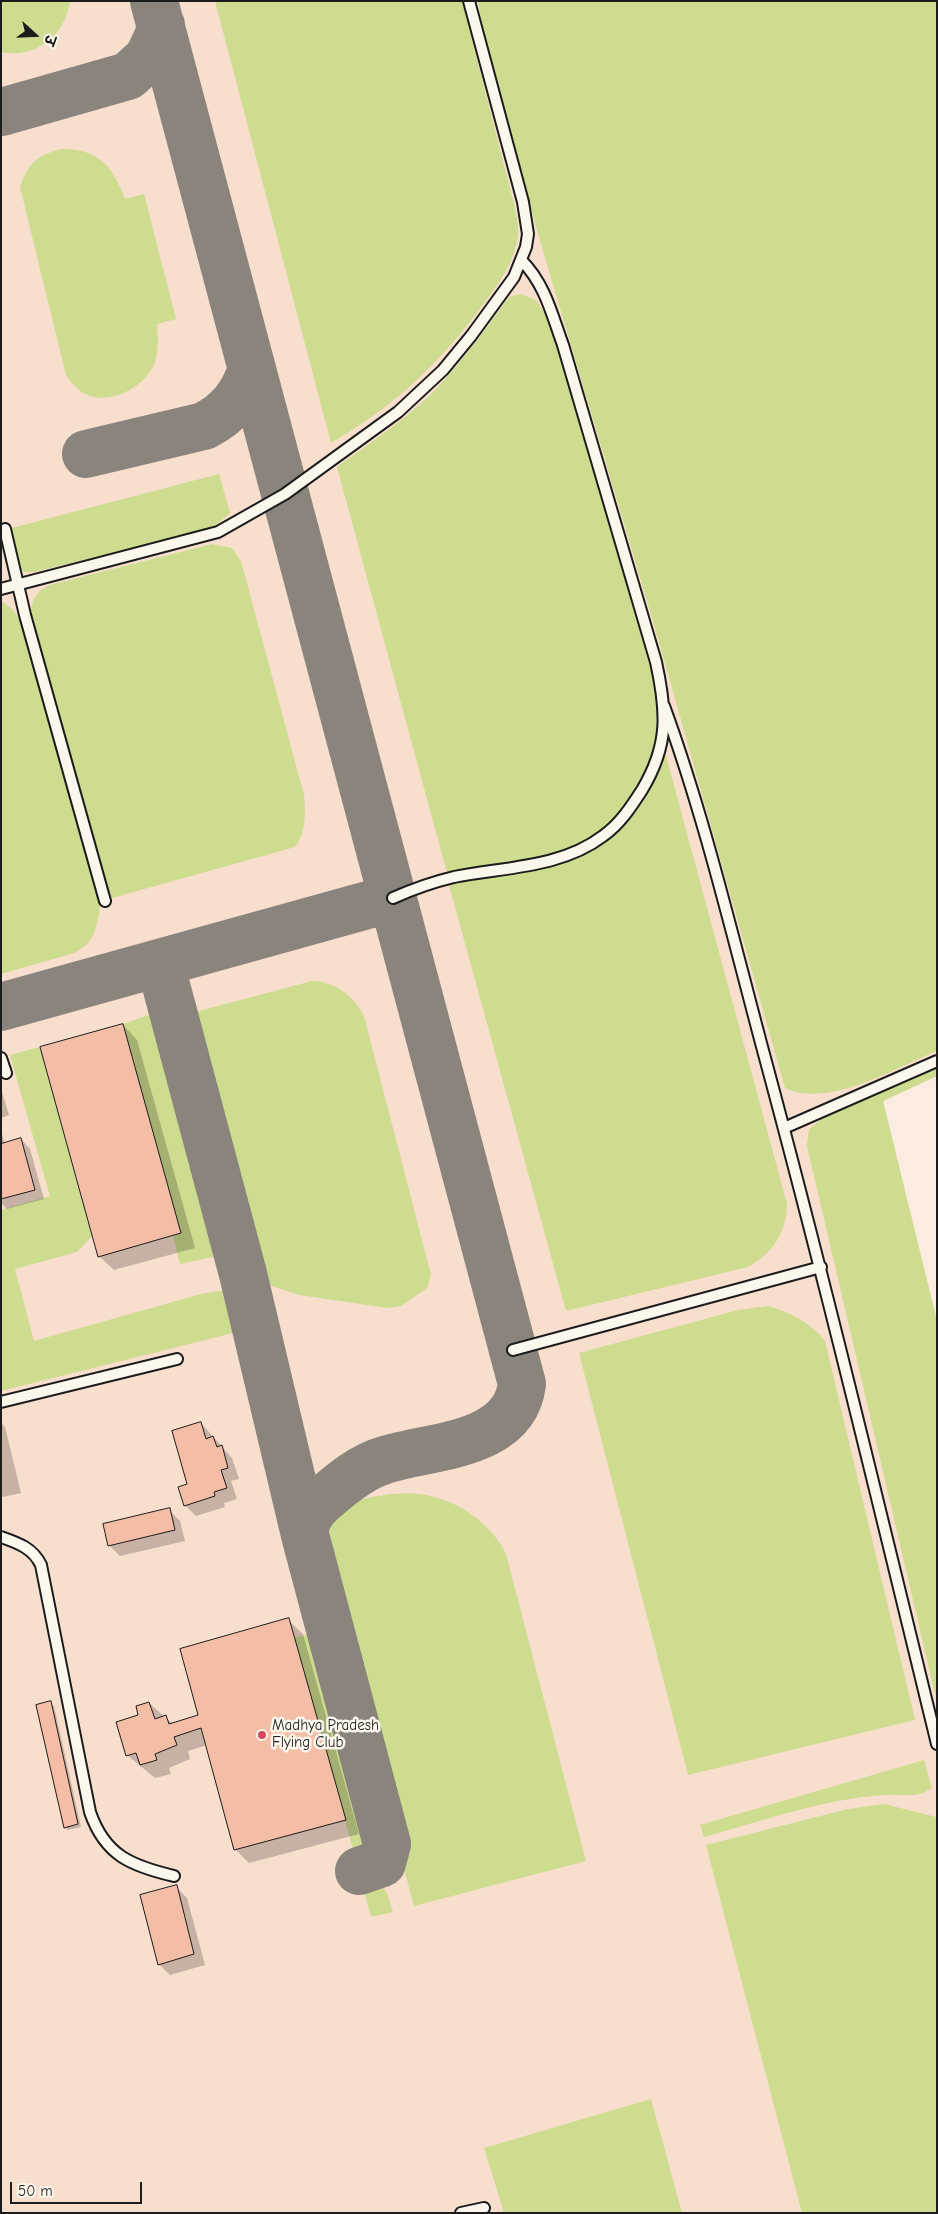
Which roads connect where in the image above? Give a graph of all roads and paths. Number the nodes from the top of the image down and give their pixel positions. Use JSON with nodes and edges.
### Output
{"nodes":[{"id":1,"x":469,"y":1,"type":"edge"},
{"id":2,"x":522,"y":261,"type":"junction"},
{"id":3,"x":5,"y":529,"type":"dead end"},
{"id":4,"x":19,"y":584,"type":"junction"},
{"id":5,"x":1,"y":589,"type":"edge"},
{"id":6,"x":664,"y":706,"type":"junction"},
{"id":7,"x":393,"y":898,"type":"dead end"},
{"id":8,"x":106,"y":900,"type":"dead end"},
{"id":9,"x":1,"y":1058,"type":"edge"},
{"id":10,"x":937,"y":1061,"type":"edge"},
{"id":11,"x":6,"y":1073,"type":"dead end"},
{"id":12,"x":784,"y":1128,"type":"junction"},
{"id":13,"x":821,"y":1267,"type":"junction"},
{"id":14,"x":513,"y":1350,"type":"dead end"},
{"id":15,"x":178,"y":1359,"type":"dead end"},
{"id":16,"x":1,"y":1402,"type":"edge"},
{"id":17,"x":1,"y":1537,"type":"edge"},
{"id":18,"x":937,"y":1744,"type":"edge"},
{"id":19,"x":174,"y":1876,"type":"dead end"},
{"id":20,"x":484,"y":2208,"type":"dead end"},
{"id":21,"x":461,"y":2213,"type":"edge"}],
"edges":[{"from":1,"to":2,"type":"lane"},
{"from":2,"to":4,"type":"lane"},
{"from":2,"to":6,"type":"lane"},
{"from":3,"to":4,"type":"lane"},
{"from":4,"to":5,"type":"lane"},
{"from":4,"to":8,"type":"lane"},
{"from":6,"to":7,"type":"lane"},
{"from":6,"to":12,"type":"lane"},
{"from":9,"to":11,"type":"lane"},
{"from":10,"to":12,"type":"lane"},
{"from":12,"to":13,"type":"lane"},
{"from":13,"to":14,"type":"lane"},
{"from":13,"to":18,"type":"lane"},
{"from":15,"to":16,"type":"lane"},
{"from":17,"to":19,"type":"lane"},
{"from":20,"to":21,"type":"lane"}]}
